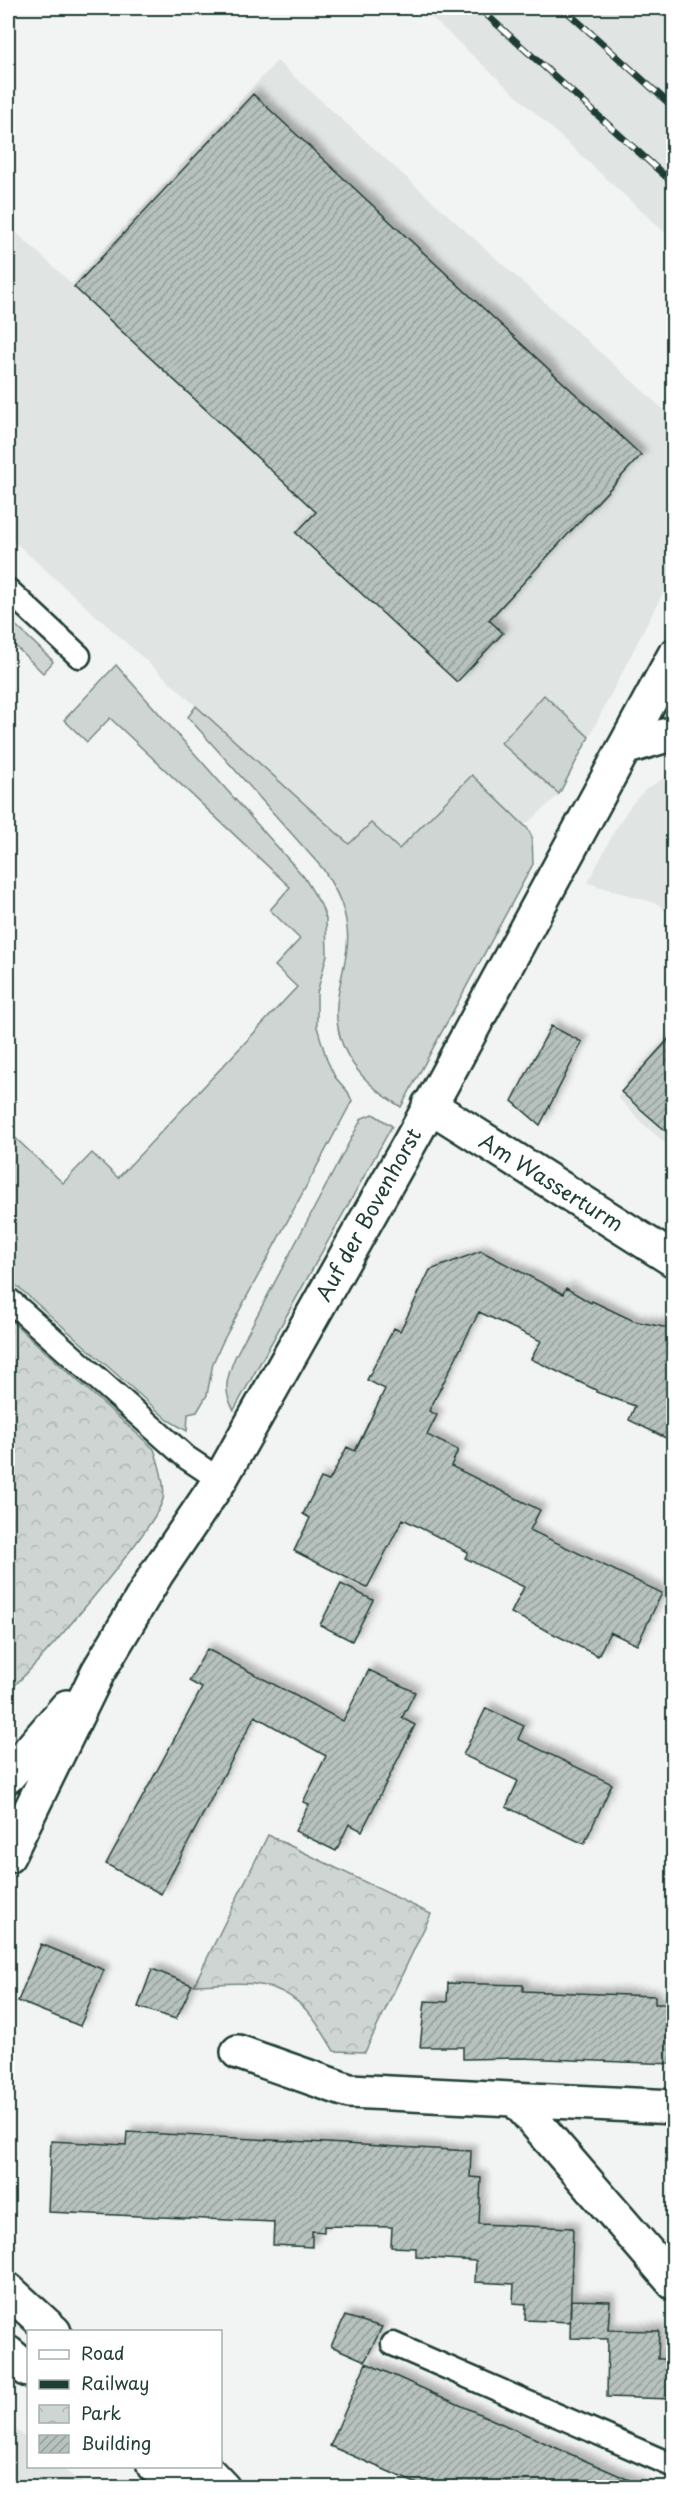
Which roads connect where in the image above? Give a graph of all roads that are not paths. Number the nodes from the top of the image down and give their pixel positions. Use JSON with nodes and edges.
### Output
{"nodes":[{"id":1,"x":8,"y":590,"type":"edge"},
{"id":2,"x":674,"y":656,"type":"edge"},
{"id":3,"x":80,"y":657,"type":"dead end"},
{"id":4,"x":674,"y":733,"type":"edge"},
{"id":5,"x":624,"y":748,"type":"junction"},
{"id":6,"x":429,"y":1106,"type":"junction"},
{"id":7,"x":674,"y":1260,"type":"edge"},
{"id":8,"x":8,"y":1299,"type":"edge"},
{"id":9,"x":220,"y":1480,"type":"junction"},
{"id":10,"x":98,"y":1672,"type":"junction"},
{"id":11,"x":8,"y":1776,"type":"edge"},
{"id":12,"x":8,"y":1856,"type":"edge"},
{"id":13,"x":238,"y":2052,"type":"dead end"},
{"id":14,"x":516,"y":2100,"type":"junction"},
{"id":15,"x":674,"y":2107,"type":"edge"},
{"id":16,"x":674,"y":2283,"type":"edge"},
{"id":17,"x":8,"y":2290,"type":"edge"},
{"id":18,"x":53,"y":2330,"type":"edge"},
{"id":19,"x":393,"y":2344,"type":"dead end"},
{"id":20,"x":8,"y":2353,"type":"edge"},
{"id":21,"x":27,"y":2369,"type":"edge"},
{"id":22,"x":674,"y":2466,"type":"edge"},
{"id":23,"x":157,"y":2468,"type":"edge"},
{"id":24,"x":204,"y":2468,"type":"edge"},
{"id":25,"x":183,"y":2487,"type":"edge"},
{"id":26,"x":223,"y":2487,"type":"edge"}],
"edges":[{"from":1,"to":3,"type":"lane"},
{"from":2,"to":5,"type":"street","name":"Auf der Bovenhorst"},
{"from":4,"to":5,"type":"street"},
{"from":5,"to":6,"type":"street","name":"Auf der Bovenhorst"},
{"from":6,"to":7,"type":"street","name":"Am Wasserturm"},
{"from":6,"to":9,"type":"street","name":"Auf der Bovenhorst"},
{"from":8,"to":9,"type":"lane"},
{"from":9,"to":10,"type":"street","name":"Auf der Bovenhorst"},
{"from":10,"to":11,"type":"street","name":"Auf der Bovenhorst"},
{"from":10,"to":12,"type":"street","name":"Auf der Bovenhorst"},
{"from":13,"to":14,"type":"street"},
{"from":14,"to":15,"type":"street"},
{"from":14,"to":16,"type":"street"},
{"from":17,"to":18,"type":"street"},
{"from":19,"to":22,"type":"lane"},
{"from":20,"to":21,"type":"street"},
{"from":23,"to":25,"type":"street"},
{"from":24,"to":26,"type":"street"}]}
